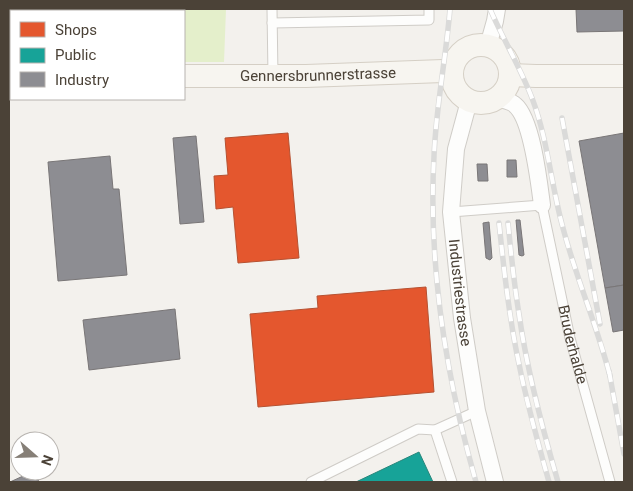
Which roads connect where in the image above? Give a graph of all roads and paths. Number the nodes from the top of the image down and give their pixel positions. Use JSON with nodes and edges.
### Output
{"nodes":[{"id":1,"x":272,"y":9,"type":"edge"},
{"id":2,"x":429,"y":9,"type":"edge"},
{"id":3,"x":497,"y":9,"type":"edge"},
{"id":4,"x":272,"y":22,"type":"junction"},
{"id":5,"x":488,"y":46,"type":"junction"},
{"id":6,"x":452,"y":72,"type":"junction"},
{"id":7,"x":510,"y":75,"type":"junction"},
{"id":8,"x":185,"y":76,"type":"edge"},
{"id":9,"x":273,"y":76,"type":"junction"},
{"id":10,"x":624,"y":76,"type":"edge"},
{"id":11,"x":497,"y":98,"type":"junction"},
{"id":12,"x":469,"y":101,"type":"junction"},
{"id":13,"x":542,"y":205,"type":"junction"},
{"id":14,"x":452,"y":212,"type":"junction"},
{"id":15,"x":478,"y":410,"type":"junction"},
{"id":16,"x":434,"y":430,"type":"junction"},
{"id":17,"x":311,"y":482,"type":"edge"},
{"id":18,"x":452,"y":482,"type":"edge"},
{"id":19,"x":495,"y":482,"type":"edge"},
{"id":20,"x":610,"y":482,"type":"edge"}],
"edges":[{"from":1,"to":4,"type":"lane"},
{"from":2,"to":4,"type":"lane"},
{"from":3,"to":5,"type":"street"},
{"from":4,"to":9,"type":"lane"},
{"from":5,"to":6,"type":"street"},
{"from":5,"to":7,"type":"street"},
{"from":6,"to":9,"type":"street","name":"Gennersbrunnerstrasse"},
{"from":6,"to":12,"type":"street"},
{"from":7,"to":10,"type":"street"},
{"from":7,"to":11,"type":"street"},
{"from":8,"to":9,"type":"street","name":"Gennersbrunnerstrasse"},
{"from":11,"to":12,"type":"street"},
{"from":11,"to":13,"type":"street","name":"Bruderhalde"},
{"from":12,"to":14,"type":"street","name":"Industriestrasse"},
{"from":13,"to":14,"type":"lane"},
{"from":13,"to":20,"type":"lane","name":"Bruderhalde"},
{"from":14,"to":15,"type":"street","name":"Industriestrasse"},
{"from":15,"to":16,"type":"lane"},
{"from":15,"to":19,"type":"street","name":"Industriestrasse"},
{"from":16,"to":17,"type":"lane"},
{"from":16,"to":18,"type":"lane"}]}
